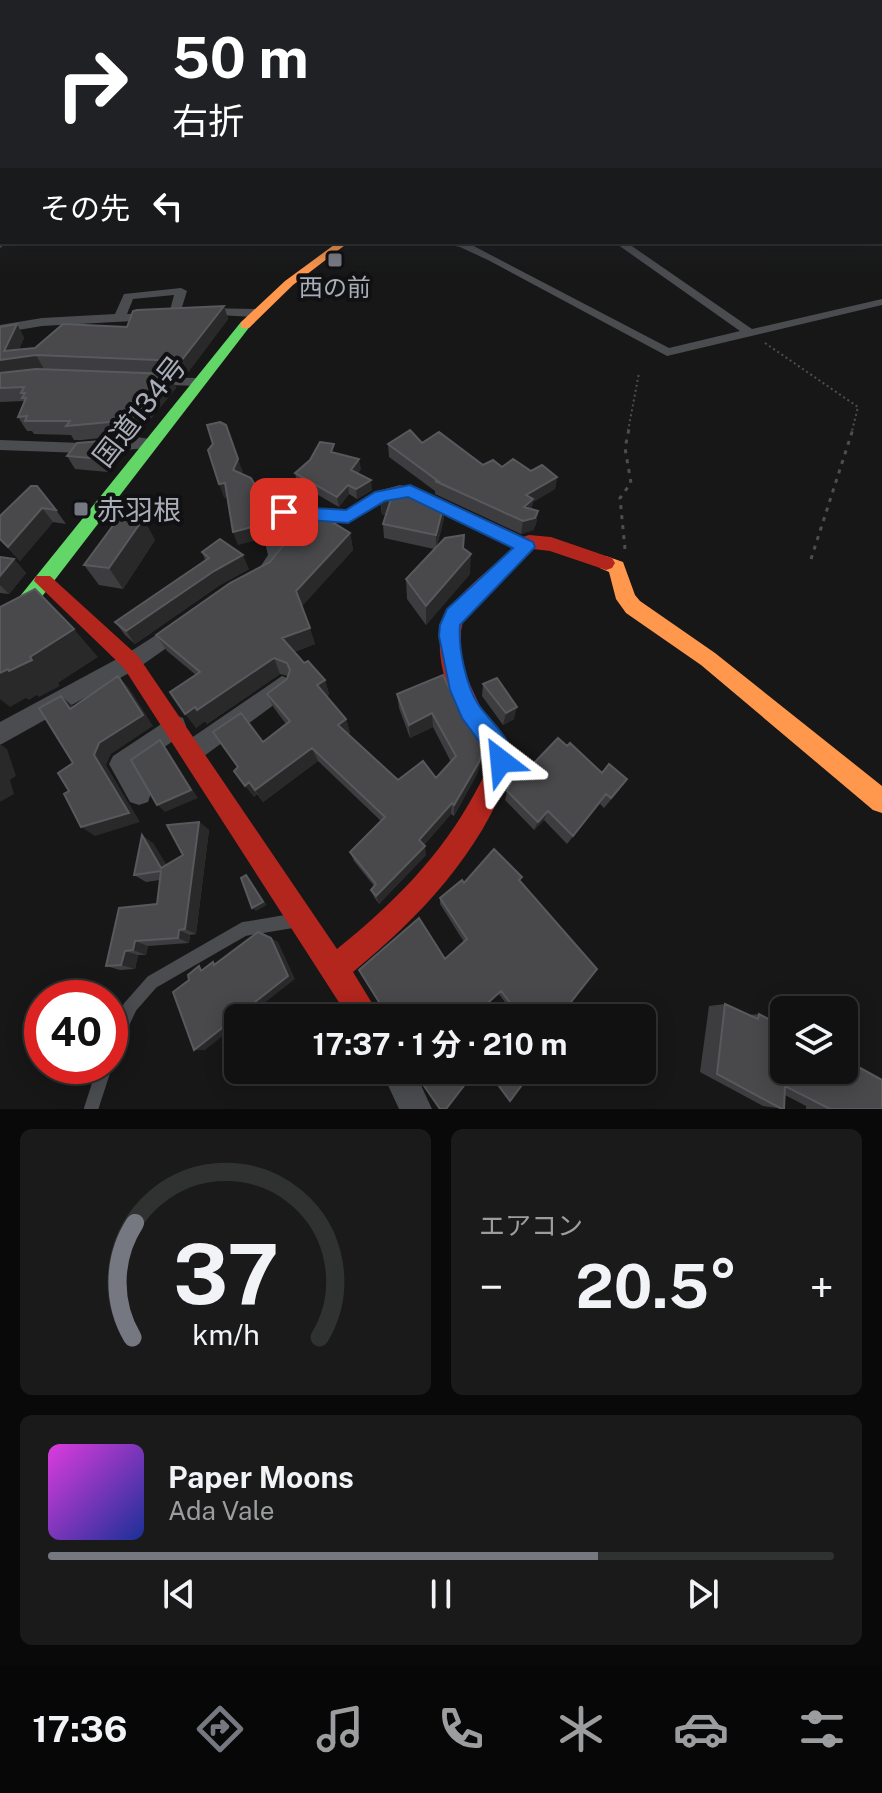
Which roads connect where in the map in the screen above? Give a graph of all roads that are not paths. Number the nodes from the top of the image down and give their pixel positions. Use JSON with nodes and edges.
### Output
{"nodes":[{"id":1,"x":341,"y":244,"type":"edge"},
{"id":2,"x":462,"y":244,"type":"edge"},
{"id":3,"x":622,"y":244,"type":"edge"},
{"id":4,"x":882,"y":302,"type":"edge"},
{"id":5,"x":255,"y":313,"type":"junction"},
{"id":6,"x":175,"y":314,"type":"junction"},
{"id":7,"x":119,"y":319,"type":"junction"},
{"id":8,"x":0,"y":329,"type":"edge"},
{"id":9,"x":752,"y":334,"type":"junction"},
{"id":10,"x":136,"y":380,"type":"edge"},
{"id":11,"x":197,"y":382,"type":"junction"},
{"id":12,"x":150,"y":443,"type":"junction"},
{"id":13,"x":0,"y":445,"type":"edge"},
{"id":14,"x":526,"y":547,"type":"junction"},
{"id":15,"x":254,"y":578,"type":"edge"},
{"id":16,"x":43,"y":581,"type":"junction"},
{"id":17,"x":192,"y":618,"type":"edge"},
{"id":18,"x":0,"y":636,"type":"edge"},
{"id":19,"x":130,"y":661,"type":"junction"},
{"id":20,"x":282,"y":686,"type":"edge"},
{"id":21,"x":175,"y":726,"type":"junction"},
{"id":22,"x":0,"y":734,"type":"edge"},
{"id":23,"x":192,"y":751,"type":"junction"},
{"id":24,"x":139,"y":793,"type":"dead end"},
{"id":25,"x":882,"y":801,"type":"edge"},
{"id":26,"x":299,"y":920,"type":"junction"},
{"id":27,"x":334,"y":969,"type":"junction"},
{"id":28,"x":357,"y":1004,"type":"edge"},
{"id":29,"x":128,"y":1011,"type":"edge"},
{"id":30,"x":99,"y":1084,"type":"edge"},
{"id":31,"x":404,"y":1084,"type":"edge"},
{"id":32,"x":91,"y":1109,"type":"edge"},
{"id":33,"x":416,"y":1109,"type":"edge"}],
"edges":[{"from":1,"to":5,"type":"main road","name":"国道134号"},
{"from":2,"to":9,"type":"street"},
{"from":3,"to":9,"type":"street"},
{"from":4,"to":9,"type":"street"},
{"from":5,"to":6,"type":"street"},
{"from":5,"to":11,"type":"main road","name":"国道134号"},
{"from":6,"to":7,"type":"street"},
{"from":6,"to":7,"type":"street"},
{"from":7,"to":8,"type":"street"},
{"from":10,"to":11,"type":"street"},
{"from":11,"to":12,"type":"main road","name":"国道134号"},
{"from":12,"to":13,"type":"street"},
{"from":12,"to":16,"type":"main road","name":"国道134号"},
{"from":14,"to":15,"type":"street"},
{"from":14,"to":25,"type":"main road"},
{"from":14,"to":27,"type":"main road"},
{"from":16,"to":18,"type":"main road","name":"国道134号"},
{"from":16,"to":19,"type":"main road"},
{"from":17,"to":19,"type":"street"},
{"from":19,"to":21,"type":"main road"},
{"from":19,"to":22,"type":"street"},
{"from":20,"to":23,"type":"street"},
{"from":21,"to":23,"type":"main road"},
{"from":21,"to":24,"type":"street"},
{"from":23,"to":26,"type":"main road"},
{"from":26,"to":27,"type":"main road"},
{"from":26,"to":29,"type":"lane"},
{"from":27,"to":28,"type":"main road"},
{"from":30,"to":32,"type":"lane"},
{"from":31,"to":33,"type":"street"}]}
